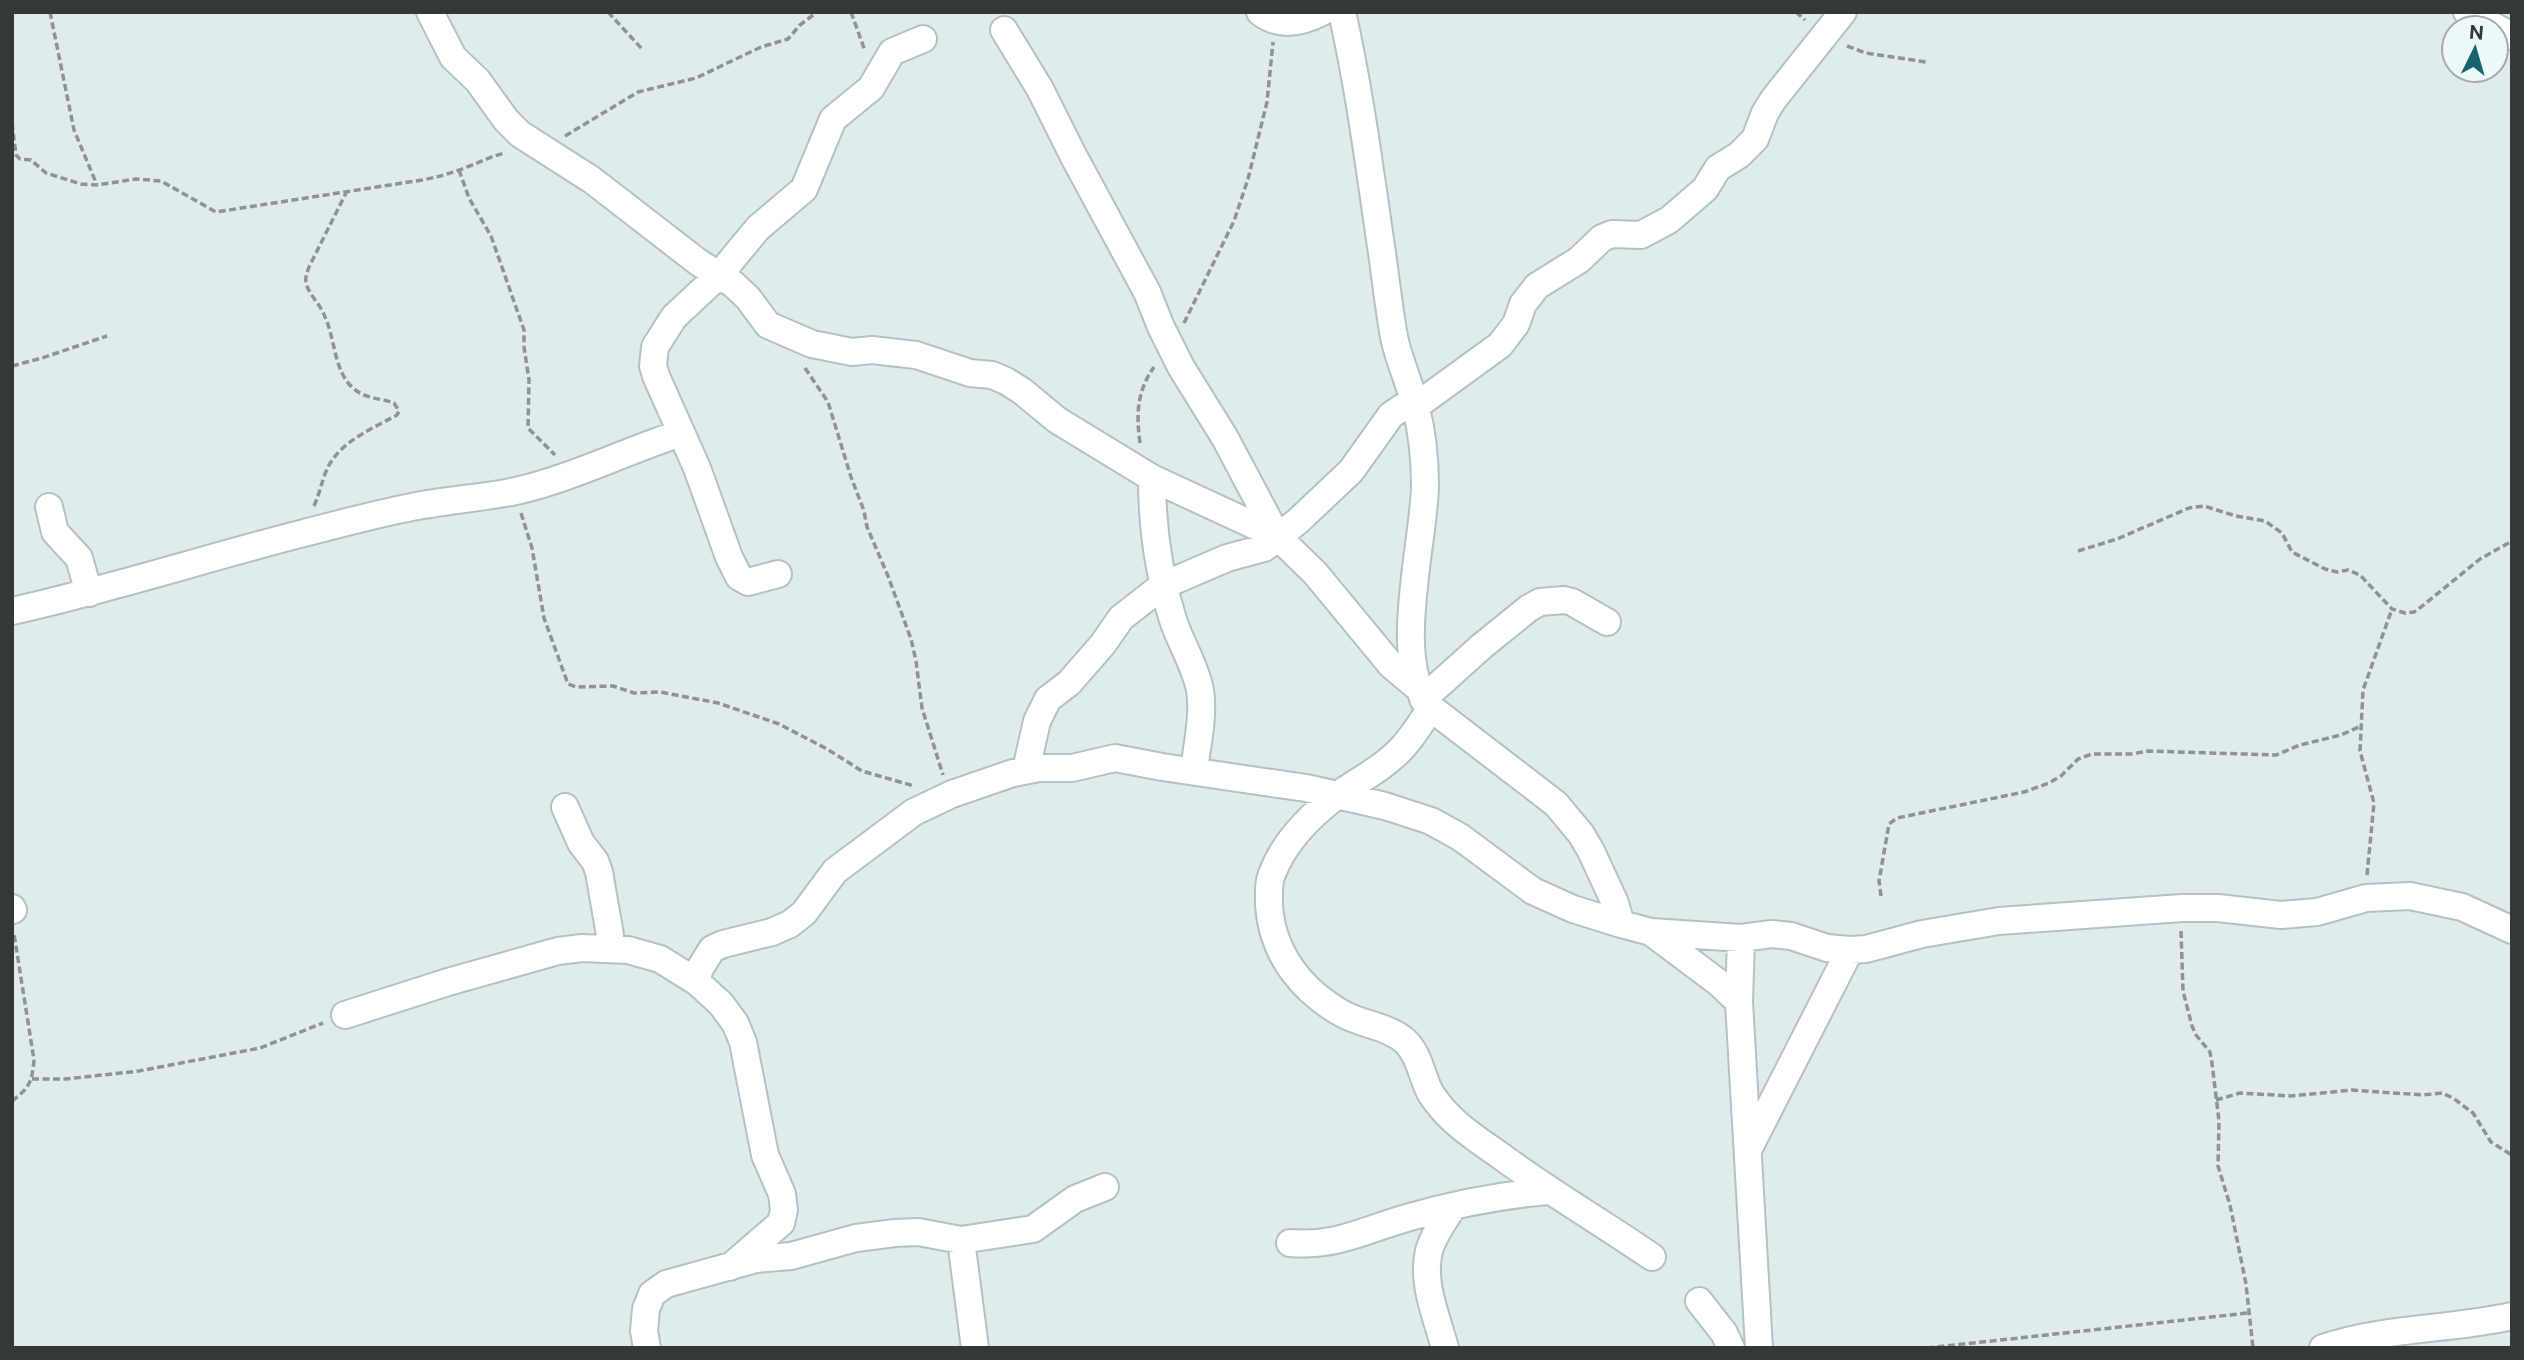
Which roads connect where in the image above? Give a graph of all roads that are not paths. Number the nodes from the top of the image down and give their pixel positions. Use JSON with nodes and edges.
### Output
{"nodes":[{"id":1,"x":430,"y":12,"type":"edge"},
{"id":2,"x":1322,"y":12,"type":"edge"},
{"id":3,"x":1342,"y":12,"type":"edge"},
{"id":4,"x":1843,"y":12,"type":"edge"},
{"id":5,"x":2467,"y":12,"type":"edge"},
{"id":6,"x":1267,"y":17,"type":"edge"},
{"id":7,"x":1004,"y":30,"type":"dead end"},
{"id":8,"x":2512,"y":36,"type":"edge"},
{"id":9,"x":922,"y":39,"type":"dead end"},
{"id":10,"x":720,"y":274,"type":"junction"},
{"id":11,"x":1416,"y":406,"type":"junction"},
{"id":12,"x":681,"y":433,"type":"junction"},
{"id":13,"x":1152,"y":478,"type":"junction"},
{"id":14,"x":48,"y":507,"type":"dead end"},
{"id":15,"x":1277,"y":536,"type":"junction"},
{"id":16,"x":778,"y":574,"type":"dead end"},
{"id":17,"x":1162,"y":586,"type":"junction"},
{"id":18,"x":89,"y":593,"type":"junction"},
{"id":19,"x":12,"y":611,"type":"edge"},
{"id":20,"x":1607,"y":622,"type":"dead end"},
{"id":21,"x":1423,"y":698,"type":"junction"},
{"id":22,"x":1026,"y":770,"type":"junction"},
{"id":23,"x":1194,"y":771,"type":"junction"},
{"id":24,"x":1338,"y":795,"type":"junction"},
{"id":25,"x":565,"y":807,"type":"dead end"},
{"id":26,"x":1621,"y":924,"type":"junction"},
{"id":27,"x":2512,"y":930,"type":"edge"},
{"id":28,"x":1651,"y":932,"type":"junction"},
{"id":29,"x":1741,"y":938,"type":"junction"},
{"id":30,"x":606,"y":948,"type":"junction"},
{"id":31,"x":1850,"y":950,"type":"junction"},
{"id":32,"x":697,"y":982,"type":"junction"},
{"id":33,"x":1739,"y":1002,"type":"junction"},
{"id":34,"x":345,"y":1015,"type":"road end"},
{"id":35,"x":1748,"y":1149,"type":"junction"},
{"id":36,"x":1105,"y":1187,"type":"dead end"},
{"id":37,"x":1548,"y":1191,"type":"junction"},
{"id":38,"x":1453,"y":1207,"type":"junction"},
{"id":39,"x":961,"y":1240,"type":"junction"},
{"id":40,"x":1290,"y":1243,"type":"dead end"},
{"id":41,"x":1652,"y":1257,"type":"dead end"},
{"id":42,"x":730,"y":1267,"type":"junction"},
{"id":43,"x":1699,"y":1301,"type":"dead end"},
{"id":44,"x":2512,"y":1316,"type":"edge"},
{"id":45,"x":647,"y":1348,"type":"edge"},
{"id":46,"x":975,"y":1348,"type":"edge"},
{"id":47,"x":1444,"y":1348,"type":"edge"},
{"id":48,"x":1731,"y":1348,"type":"edge"},
{"id":49,"x":1759,"y":1348,"type":"edge"},
{"id":50,"x":2323,"y":1348,"type":"edge"}],
"edges":[{"from":1,"to":10,"type":"street"},
{"from":2,"to":6,"type":"street"},
{"from":3,"to":11,"type":"street"},
{"from":4,"to":11,"type":"street"},
{"from":5,"to":8,"type":"street"},
{"from":7,"to":15,"type":"street"},
{"from":9,"to":10,"type":"street"},
{"from":10,"to":12,"type":"street"},
{"from":10,"to":13,"type":"street"},
{"from":11,"to":15,"type":"street"},
{"from":11,"to":21,"type":"street"},
{"from":12,"to":16,"type":"street"},
{"from":12,"to":18,"type":"street"},
{"from":13,"to":15,"type":"street"},
{"from":13,"to":17,"type":"street"},
{"from":14,"to":18,"type":"street"},
{"from":15,"to":17,"type":"street"},
{"from":15,"to":21,"type":"street"},
{"from":17,"to":22,"type":"street"},
{"from":17,"to":23,"type":"street"},
{"from":18,"to":19,"type":"street"},
{"from":20,"to":21,"type":"street"},
{"from":21,"to":24,"type":"street"},
{"from":21,"to":26,"type":"street"},
{"from":22,"to":23,"type":"street"},
{"from":22,"to":32,"type":"street"},
{"from":23,"to":24,"type":"street"},
{"from":24,"to":26,"type":"street"},
{"from":24,"to":37,"type":"street"},
{"from":25,"to":30,"type":"street"},
{"from":26,"to":28,"type":"street"},
{"from":27,"to":31,"type":"street"},
{"from":28,"to":29,"type":"street"},
{"from":28,"to":33,"type":"street"},
{"from":29,"to":31,"type":"street"},
{"from":29,"to":33,"type":"street"},
{"from":30,"to":32,"type":"street"},
{"from":30,"to":34,"type":"street"},
{"from":31,"to":35,"type":"street"},
{"from":32,"to":42,"type":"street"},
{"from":33,"to":35,"type":"street"},
{"from":35,"to":49,"type":"street"},
{"from":36,"to":39,"type":"street"},
{"from":37,"to":38,"type":"street"},
{"from":37,"to":41,"type":"street"},
{"from":38,"to":40,"type":"street"},
{"from":38,"to":47,"type":"street"},
{"from":39,"to":42,"type":"street"},
{"from":39,"to":46,"type":"street"},
{"from":42,"to":45,"type":"street"},
{"from":43,"to":48,"type":"street"},
{"from":44,"to":50,"type":"street"}]}
